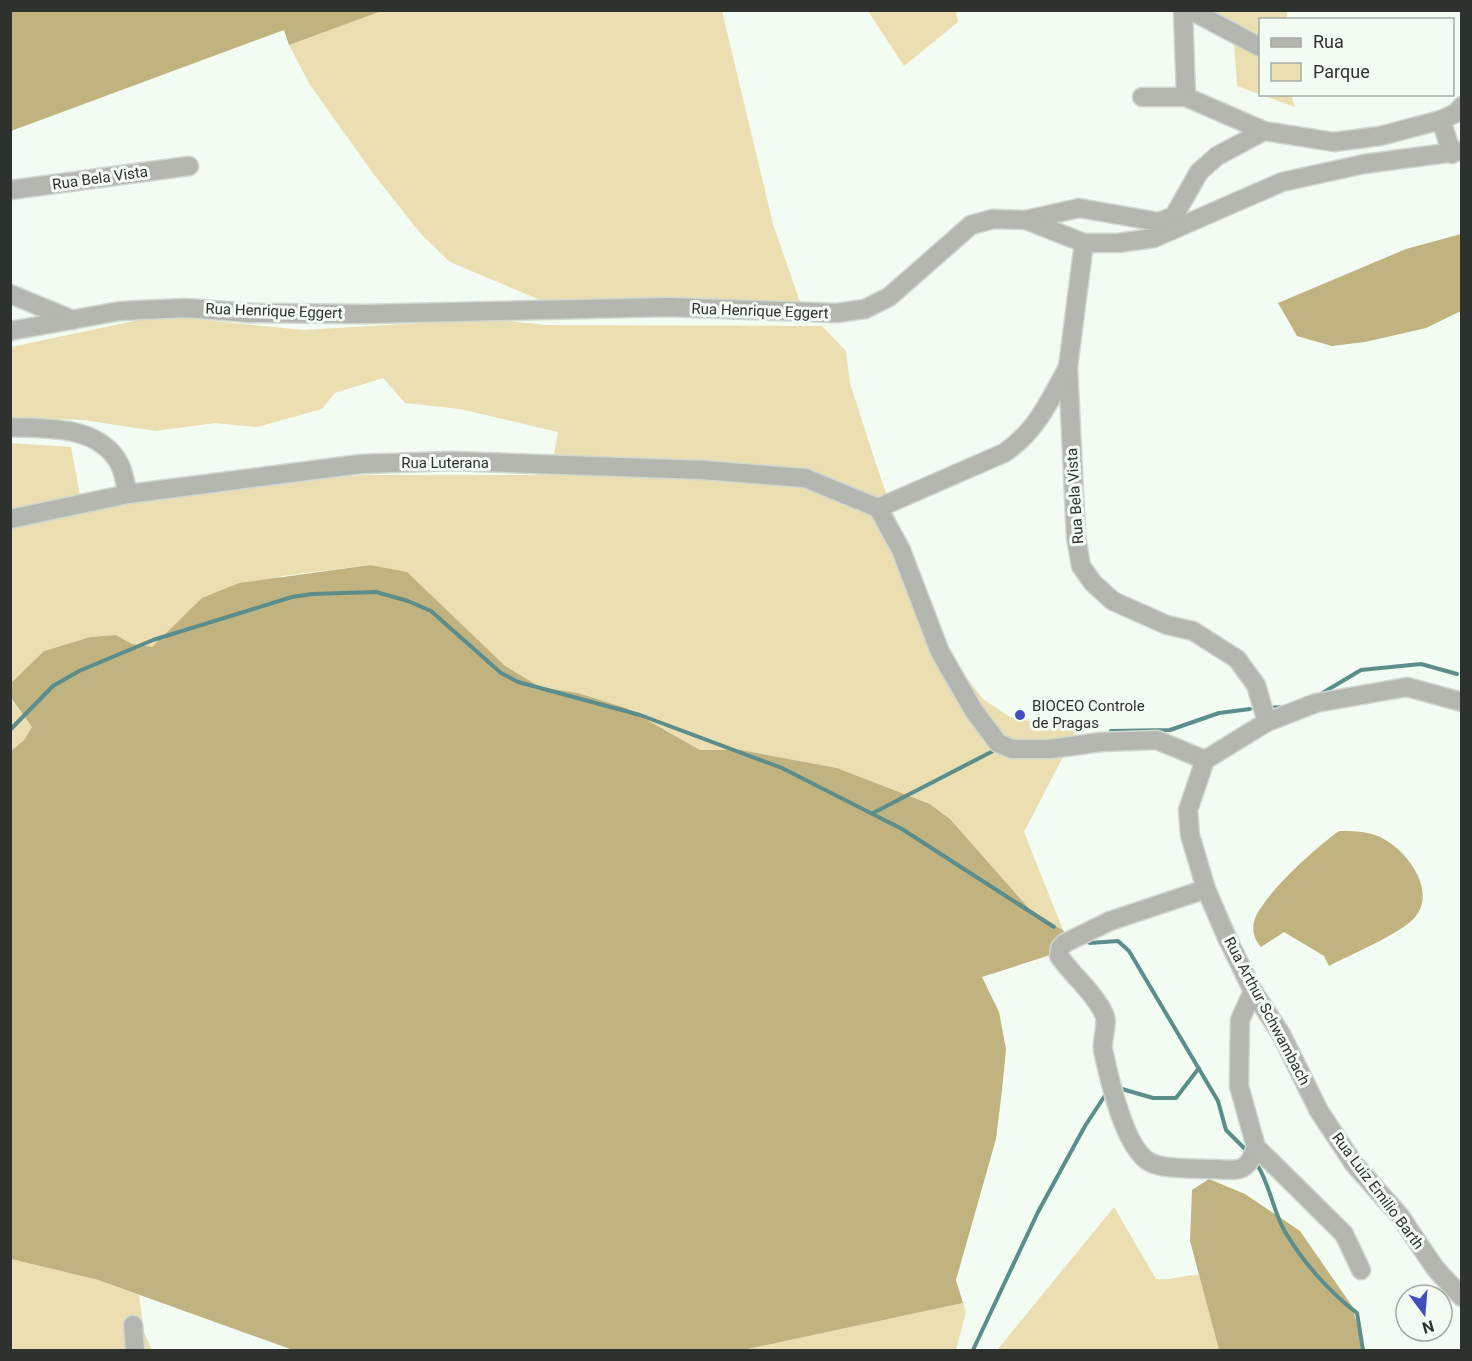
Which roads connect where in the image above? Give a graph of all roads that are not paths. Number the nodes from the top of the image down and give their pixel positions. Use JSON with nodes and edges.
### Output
{"nodes":[{"id":1,"x":1184,"y":10,"type":"edge"},
{"id":2,"x":1190,"y":10,"type":"edge"},
{"id":3,"x":1259,"y":46,"type":"edge"},
{"id":4,"x":1142,"y":97,"type":"dead end"},
{"id":5,"x":1186,"y":97,"type":"junction"},
{"id":6,"x":1455,"y":112,"type":"edge"},
{"id":7,"x":1264,"y":131,"type":"junction"},
{"id":8,"x":1457,"y":152,"type":"edge"},
{"id":9,"x":189,"y":166,"type":"dead end"},
{"id":10,"x":10,"y":190,"type":"edge"},
{"id":11,"x":1026,"y":220,"type":"junction"},
{"id":12,"x":1084,"y":243,"type":"junction"},
{"id":13,"x":10,"y":294,"type":"edge"},
{"id":14,"x":73,"y":320,"type":"junction"},
{"id":15,"x":10,"y":331,"type":"edge"},
{"id":16,"x":1068,"y":367,"type":"junction"},
{"id":17,"x":10,"y":427,"type":"edge"},
{"id":18,"x":128,"y":494,"type":"junction"},
{"id":19,"x":878,"y":508,"type":"junction"},
{"id":20,"x":10,"y":519,"type":"edge"},
{"id":21,"x":1461,"y":702,"type":"edge"},
{"id":22,"x":1267,"y":722,"type":"junction"},
{"id":23,"x":1205,"y":760,"type":"junction"},
{"id":24,"x":1206,"y":889,"type":"junction"},
{"id":25,"x":1253,"y":991,"type":"junction"},
{"id":26,"x":1319,"y":1112,"type":"joint"},
{"id":27,"x":1256,"y":1147,"type":"junction"},
{"id":28,"x":1361,"y":1270,"type":"dead end"},
{"id":29,"x":1461,"y":1297,"type":"edge"},
{"id":30,"x":133,"y":1325,"type":"dead end"},
{"id":31,"x":135,"y":1350,"type":"edge"}],
"edges":[{"from":1,"to":5,"type":"street"},
{"from":2,"to":3,"type":"street"},
{"from":4,"to":5,"type":"street"},
{"from":5,"to":7,"type":"street"},
{"from":6,"to":7,"type":"street"},
{"from":6,"to":8,"type":"street"},
{"from":7,"to":11,"type":"street"},
{"from":8,"to":12,"type":"street","name":"Rua Henrique Eggert"},
{"from":9,"to":10,"type":"street","name":"Rua Bela Vista"},
{"from":11,"to":12,"type":"street","name":"Rua Henrique Eggert"},
{"from":11,"to":14,"type":"street","name":"Rua Henrique Eggert"},
{"from":12,"to":16,"type":"street","name":"Rua Bela Vista"},
{"from":13,"to":14,"type":"street"},
{"from":14,"to":15,"type":"street","name":"Rua Henrique Eggert"},
{"from":16,"to":19,"type":"street"},
{"from":16,"to":22,"type":"street","name":"Rua Bela Vista"},
{"from":17,"to":18,"type":"street"},
{"from":18,"to":19,"type":"street","name":"Rua Luterana"},
{"from":18,"to":20,"type":"street","name":"Rua Luterana"},
{"from":19,"to":23,"type":"street"},
{"from":21,"to":22,"type":"street"},
{"from":22,"to":23,"type":"street"},
{"from":23,"to":24,"type":"street","name":"Rua Arthur Schwambach"},
{"from":24,"to":25,"type":"street","name":"Rua Arthur Schwambach"},
{"from":24,"to":27,"type":"street"},
{"from":25,"to":26,"type":"street","name":"Rua Arthur Schwambach"},
{"from":25,"to":27,"type":"street"},
{"from":26,"to":29,"type":"street","name":"Rua Luiz Emilio Barth"},
{"from":27,"to":28,"type":"street"},
{"from":30,"to":31,"type":"street"}]}
